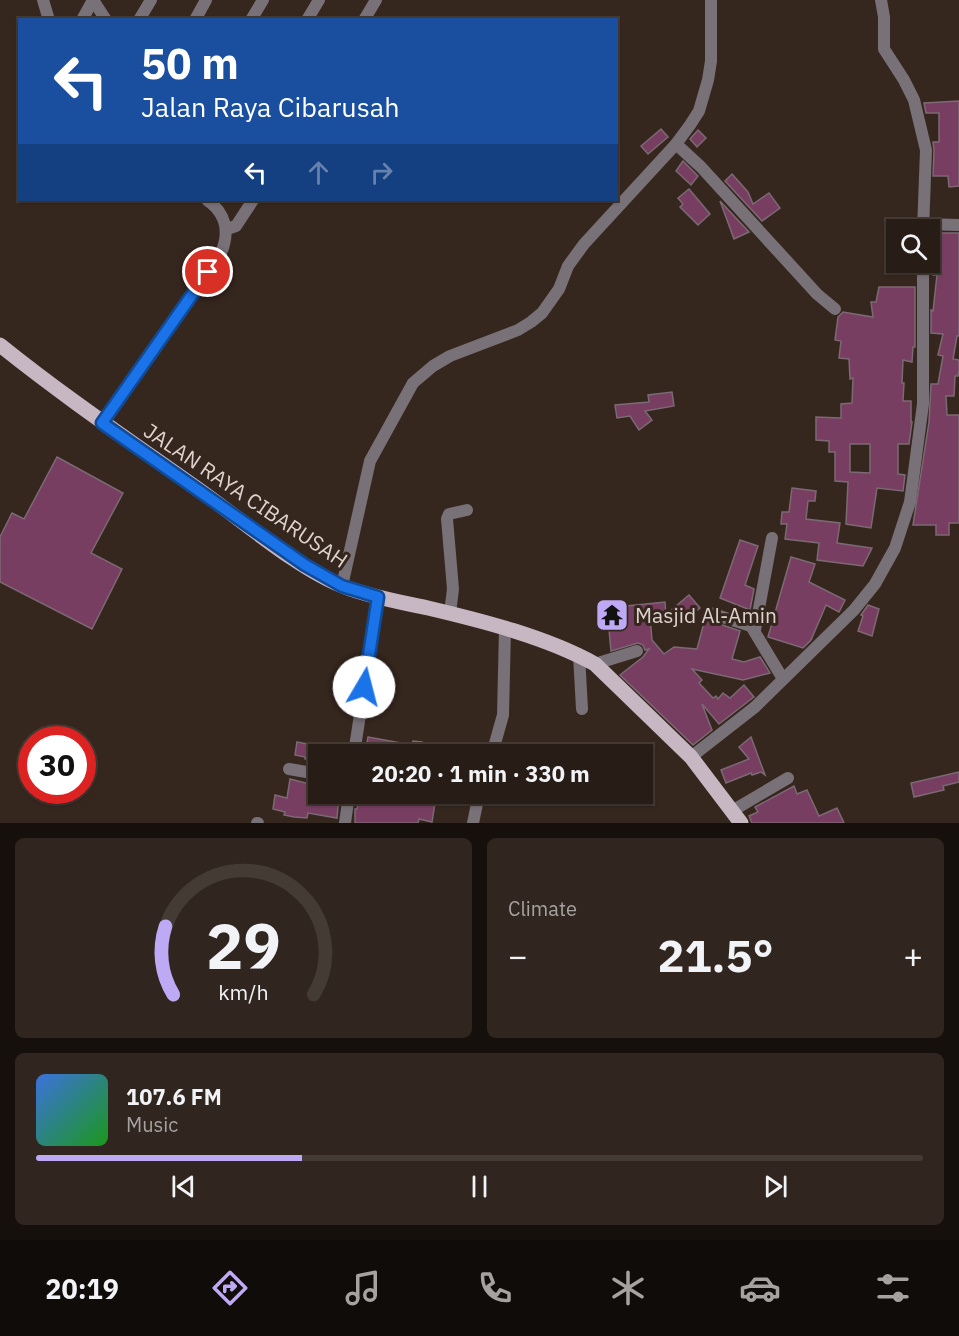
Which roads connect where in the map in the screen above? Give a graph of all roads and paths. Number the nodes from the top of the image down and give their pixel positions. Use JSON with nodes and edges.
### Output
{"nodes":[{"id":1,"x":43,"y":0,"type":"edge"},
{"id":2,"x":93,"y":0,"type":"edge"},
{"id":3,"x":151,"y":0,"type":"edge"},
{"id":4,"x":206,"y":0,"type":"edge"},
{"id":5,"x":262,"y":0,"type":"edge"},
{"id":6,"x":319,"y":0,"type":"edge"},
{"id":7,"x":376,"y":0,"type":"edge"},
{"id":8,"x":711,"y":0,"type":"edge"},
{"id":9,"x":881,"y":0,"type":"edge"},
{"id":10,"x":48,"y":18,"type":"edge"},
{"id":11,"x":83,"y":18,"type":"edge"},
{"id":12,"x":105,"y":18,"type":"edge"},
{"id":13,"x":140,"y":18,"type":"edge"},
{"id":14,"x":196,"y":18,"type":"edge"},
{"id":15,"x":252,"y":18,"type":"edge"},
{"id":16,"x":308,"y":18,"type":"edge"},
{"id":17,"x":365,"y":18,"type":"edge"},
{"id":18,"x":676,"y":144,"type":"junction"},
{"id":19,"x":209,"y":201,"type":"edge"},
{"id":20,"x":252,"y":201,"type":"edge"},
{"id":21,"x":922,"y":219,"type":"edge"},
{"id":22,"x":959,"y":225,"type":"edge"},
{"id":23,"x":940,"y":226,"type":"edge"},
{"id":24,"x":227,"y":229,"type":"junction"},
{"id":25,"x":923,"y":273,"type":"edge"},
{"id":26,"x":835,"y":309,"type":"dead end"},
{"id":27,"x":0,"y":345,"type":"edge"},
{"id":28,"x":102,"y":423,"type":"junction"},
{"id":29,"x":466,"y":510,"type":"dead end"},
{"id":30,"x":772,"y":538,"type":"dead end"},
{"id":31,"x":342,"y":586,"type":"junction"},
{"id":32,"x":378,"y":597,"type":"junction"},
{"id":33,"x":450,"y":613,"type":"junction"},
{"id":34,"x":710,"y":613,"type":"dead end"},
{"id":35,"x":505,"y":629,"type":"junction"},
{"id":36,"x":755,"y":630,"type":"junction"},
{"id":37,"x":638,"y":651,"type":"dead end"},
{"id":38,"x":579,"y":656,"type":"junction"},
{"id":39,"x":595,"y":664,"type":"junction"},
{"id":40,"x":783,"y":679,"type":"junction"},
{"id":41,"x":582,"y":709,"type":"dead end"},
{"id":42,"x":356,"y":744,"type":"edge"},
{"id":43,"x":495,"y":744,"type":"edge"},
{"id":44,"x":692,"y":757,"type":"junction"},
{"id":45,"x":289,"y":769,"type":"dead end"},
{"id":46,"x":308,"y":772,"type":"edge"},
{"id":47,"x":788,"y":778,"type":"dead end"},
{"id":48,"x":348,"y":804,"type":"edge"},
{"id":49,"x":477,"y":804,"type":"edge"},
{"id":50,"x":737,"y":817,"type":"edge"},
{"id":51,"x":345,"y":823,"type":"edge"},
{"id":52,"x":473,"y":823,"type":"edge"}],
"edges":[{"from":1,"to":10,"type":"street"},
{"from":2,"to":11,"type":"street"},
{"from":2,"to":12,"type":"street"},
{"from":3,"to":13,"type":"street"},
{"from":4,"to":14,"type":"street"},
{"from":5,"to":15,"type":"street"},
{"from":6,"to":16,"type":"street"},
{"from":7,"to":17,"type":"street"},
{"from":8,"to":18,"type":"street"},
{"from":9,"to":21,"type":"street"},
{"from":18,"to":26,"type":"street"},
{"from":18,"to":31,"type":"street"},
{"from":19,"to":24,"type":"street"},
{"from":20,"to":24,"type":"street"},
{"from":22,"to":23,"type":"street"},
{"from":24,"to":28,"type":"street"},
{"from":25,"to":40,"type":"street"},
{"from":27,"to":28,"type":"main road","name":"JALAN RAYA CIBARUSAH"},
{"from":28,"to":31,"type":"main road","name":"JALAN RAYA CIBARUSAH"},
{"from":29,"to":33,"type":"street"},
{"from":30,"to":36,"type":"street"},
{"from":31,"to":32,"type":"main road","name":"JALAN RAYA CIBARUSAH"},
{"from":32,"to":33,"type":"main road","name":"JALAN RAYA CIBARUSAH"},
{"from":32,"to":42,"type":"street"},
{"from":33,"to":35,"type":"main road","name":"JALAN RAYA CIBARUSAH"},
{"from":34,"to":36,"type":"street"},
{"from":35,"to":38,"type":"main road","name":"JALAN RAYA CIBARUSAH"},
{"from":35,"to":43,"type":"street"},
{"from":36,"to":40,"type":"street"},
{"from":37,"to":39,"type":"street"},
{"from":38,"to":39,"type":"main road","name":"JALAN RAYA CIBARUSAH"},
{"from":38,"to":41,"type":"street"},
{"from":39,"to":44,"type":"main road","name":"JALAN RAYA CIBARUSAH"},
{"from":40,"to":44,"type":"street"},
{"from":44,"to":50,"type":"main road","name":"JALAN RAYA CIBARUSAH"},
{"from":45,"to":46,"type":"street"},
{"from":47,"to":50,"type":"street"},
{"from":48,"to":51,"type":"street"},
{"from":49,"to":52,"type":"street"}]}
